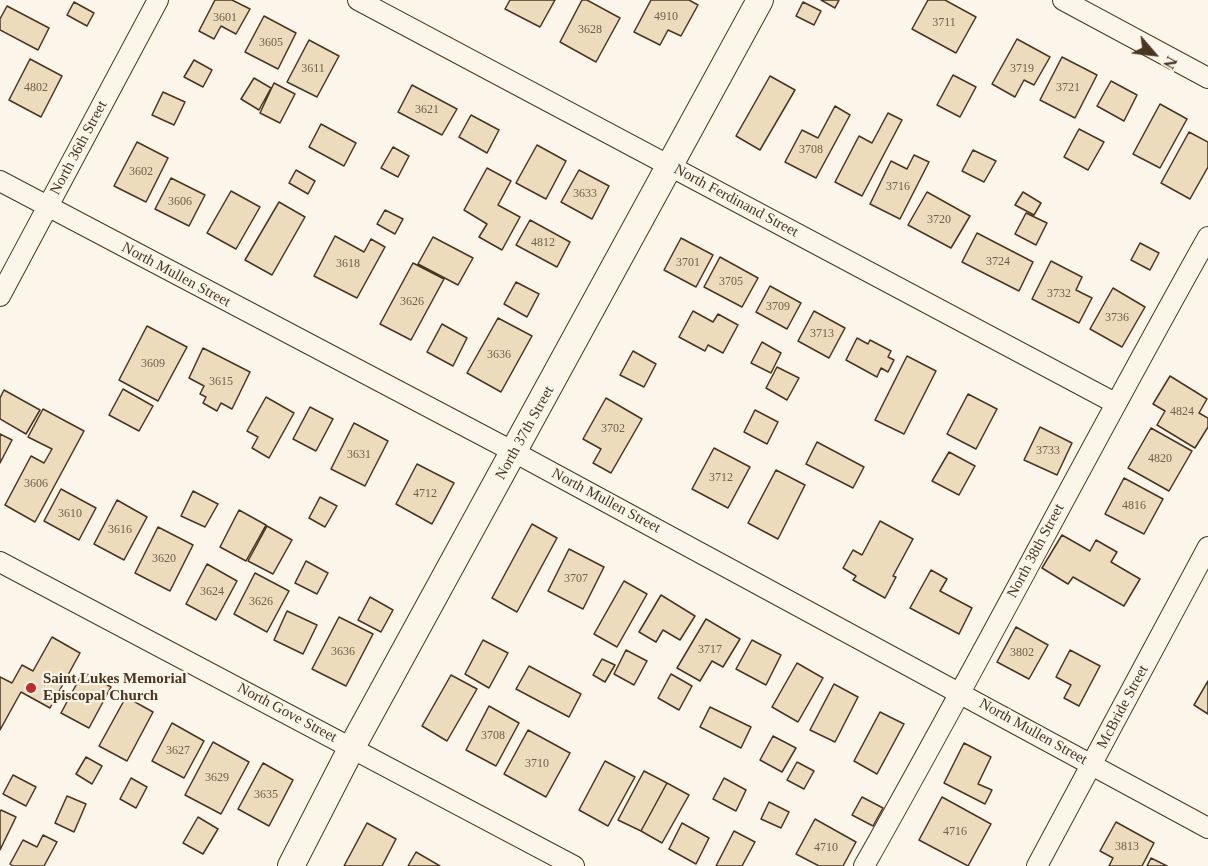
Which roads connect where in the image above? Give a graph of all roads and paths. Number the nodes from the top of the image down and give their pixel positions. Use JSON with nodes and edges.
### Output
{"nodes":[{"id":1,"x":158,"y":0,"type":"edge"},
{"id":2,"x":358,"y":0,"type":"edge"},
{"id":3,"x":760,"y":0,"type":"edge"},
{"id":4,"x":1063,"y":0,"type":"edge"},
{"id":5,"x":1208,"y":78,"type":"edge"},
{"id":6,"x":670,"y":166,"type":"junction"},
{"id":7,"x":0,"y":181,"type":"edge"},
{"id":8,"x":48,"y":207,"type":"junction"},
{"id":9,"x":1208,"y":237,"type":"edge"},
{"id":10,"x":0,"y":296,"type":"edge"},
{"id":11,"x":1115,"y":403,"type":"junction"},
{"id":12,"x":514,"y":452,"type":"junction"},
{"id":13,"x":1208,"y":548,"type":"edge"},
{"id":14,"x":0,"y":562,"type":"edge"},
{"id":15,"x":960,"y":692,"type":"junction"},
{"id":16,"x":352,"y":747,"type":"junction"},
{"id":17,"x":1093,"y":765,"type":"junction"},
{"id":18,"x":1208,"y":828,"type":"edge"},
{"id":19,"x":291,"y":866,"type":"edge"},
{"id":20,"x":574,"y":866,"type":"edge"},
{"id":21,"x":864,"y":866,"type":"edge"},
{"id":22,"x":1037,"y":866,"type":"edge"}],
"edges":[{"from":1,"to":8,"type":"street","name":"North 36th Street"},
{"from":2,"to":6,"type":"street","name":"North Ferdinand Street"},
{"from":3,"to":6,"type":"street","name":"North 37th Street"},
{"from":4,"to":5,"type":"street"},
{"from":6,"to":11,"type":"street","name":"North Ferdinand Street"},
{"from":6,"to":12,"type":"street","name":"North 37th Street"},
{"from":7,"to":8,"type":"street","name":"North Mullen Street"},
{"from":8,"to":10,"type":"street","name":"North 36th Street"},
{"from":8,"to":12,"type":"street","name":"North Mullen Street"},
{"from":9,"to":11,"type":"street","name":"North 38th Street"},
{"from":11,"to":15,"type":"street","name":"North 38th Street"},
{"from":12,"to":15,"type":"street","name":"North Mullen Street"},
{"from":12,"to":16,"type":"street","name":"North 37th Street"},
{"from":13,"to":17,"type":"street","name":"McBride Street"},
{"from":14,"to":16,"type":"street","name":"North Gove Street"},
{"from":15,"to":17,"type":"street","name":"North Mullen Street"},
{"from":15,"to":21,"type":"street","name":"North 38th Street"},
{"from":16,"to":19,"type":"street","name":"North 37th Street"},
{"from":16,"to":20,"type":"street","name":"North Gove Street"},
{"from":17,"to":18,"type":"street","name":"North Mullen Street"},
{"from":17,"to":22,"type":"street","name":"McBride Street"}]}
